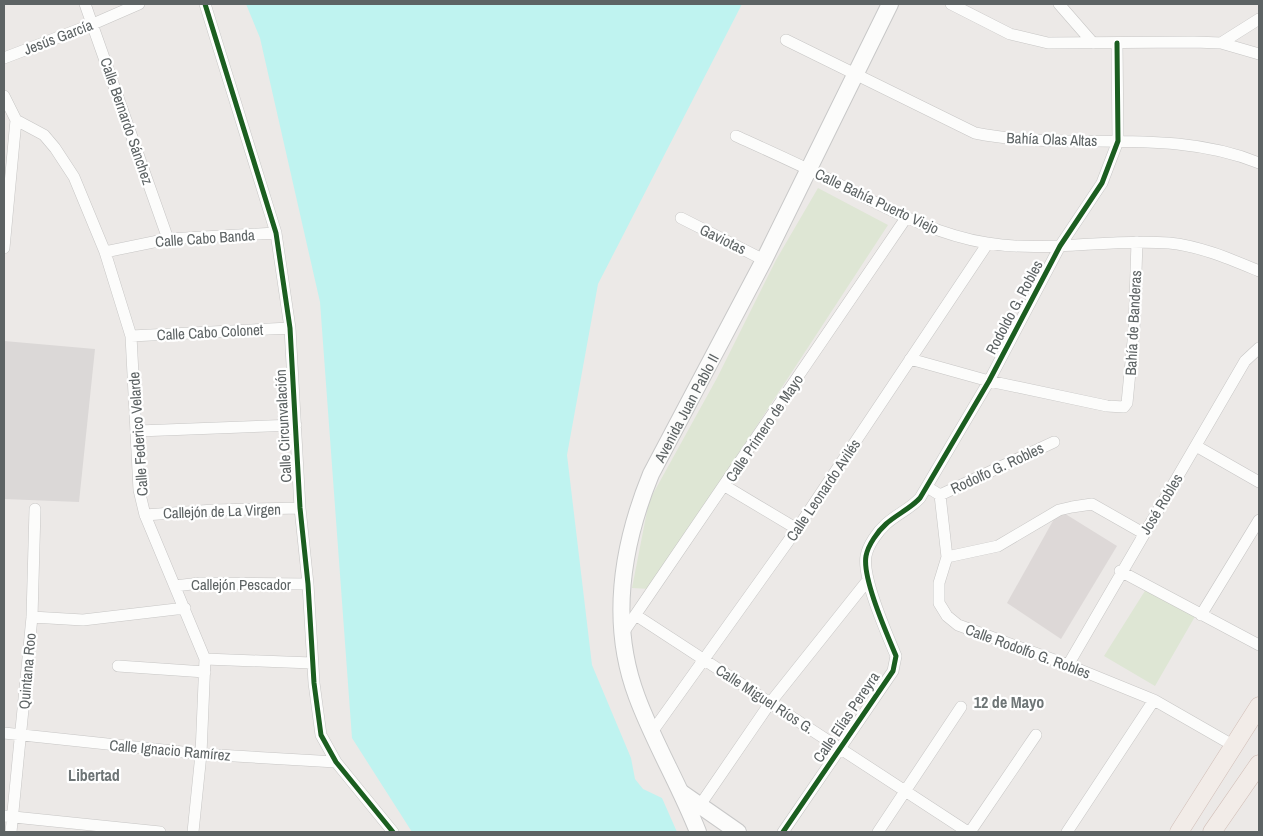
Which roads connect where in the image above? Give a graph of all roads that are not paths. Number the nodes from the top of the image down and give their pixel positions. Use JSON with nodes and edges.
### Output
{"nodes":[{"id":1,"x":85,"y":4,"type":"edge"},
{"id":2,"x":140,"y":4,"type":"edge"},
{"id":3,"x":206,"y":4,"type":"edge"},
{"id":4,"x":890,"y":4,"type":"edge"},
{"id":5,"x":951,"y":4,"type":"edge"},
{"id":6,"x":1059,"y":4,"type":"edge"},
{"id":7,"x":1259,"y":19,"type":"edge"},
{"id":8,"x":93,"y":24,"type":"junction"},
{"id":9,"x":786,"y":40,"type":"dead end"},
{"id":10,"x":1093,"y":43,"type":"junction"},
{"id":11,"x":1117,"y":43,"type":"junction"},
{"id":12,"x":1221,"y":43,"type":"junction"},
{"id":13,"x":1259,"y":54,"type":"edge"},
{"id":14,"x":4,"y":58,"type":"edge"},
{"id":15,"x":855,"y":76,"type":"junction"},
{"id":16,"x":4,"y":96,"type":"edge"},
{"id":17,"x":16,"y":120,"type":"junction"},
{"id":18,"x":736,"y":136,"type":"dead end"},
{"id":19,"x":1118,"y":141,"type":"junction"},
{"id":20,"x":1259,"y":163,"type":"edge"},
{"id":21,"x":808,"y":169,"type":"junction"},
{"id":22,"x":681,"y":218,"type":"dead end"},
{"id":23,"x":906,"y":218,"type":"junction"},
{"id":24,"x":276,"y":234,"type":"junction"},
{"id":25,"x":168,"y":239,"type":"junction"},
{"id":26,"x":1137,"y":242,"type":"junction"},
{"id":27,"x":988,"y":243,"type":"junction"},
{"id":28,"x":1060,"y":246,"type":"junction"},
{"id":29,"x":4,"y":248,"type":"edge"},
{"id":30,"x":105,"y":252,"type":"junction"},
{"id":31,"x":764,"y":260,"type":"junction"},
{"id":32,"x":1259,"y":270,"type":"edge"},
{"id":33,"x":290,"y":328,"type":"junction"},
{"id":34,"x":131,"y":336,"type":"junction"},
{"id":35,"x":1259,"y":348,"type":"edge"},
{"id":36,"x":910,"y":359,"type":"junction"},
{"id":37,"x":989,"y":381,"type":"junction"},
{"id":38,"x":296,"y":425,"type":"junction"},
{"id":39,"x":138,"y":431,"type":"junction"},
{"id":40,"x":1054,"y":442,"type":"dead end"},
{"id":41,"x":1196,"y":446,"type":"junction"},
{"id":42,"x":1259,"y":482,"type":"edge"},
{"id":43,"x":725,"y":486,"type":"junction"},
{"id":44,"x":927,"y":487,"type":"junction"},
{"id":45,"x":940,"y":495,"type":"junction"},
{"id":46,"x":300,"y":508,"type":"junction"},
{"id":47,"x":35,"y":509,"type":"dead end"},
{"id":48,"x":145,"y":515,"type":"junction"},
{"id":49,"x":1259,"y":520,"type":"edge"},
{"id":50,"x":797,"y":529,"type":"junction"},
{"id":51,"x":1143,"y":533,"type":"junction"},
{"id":52,"x":947,"y":557,"type":"junction"},
{"id":53,"x":1120,"y":572,"type":"junction"},
{"id":54,"x":868,"y":580,"type":"junction"},
{"id":55,"x":308,"y":584,"type":"junction"},
{"id":56,"x":175,"y":586,"type":"junction"},
{"id":57,"x":185,"y":608,"type":"junction"},
{"id":58,"x":1201,"y":615,"type":"junction"},
{"id":59,"x":637,"y":616,"type":"junction"},
{"id":60,"x":32,"y":617,"type":"junction"},
{"id":61,"x":621,"y":636,"type":"junction"},
{"id":62,"x":1259,"y":645,"type":"edge"},
{"id":63,"x":205,"y":659,"type":"junction"},
{"id":64,"x":704,"y":659,"type":"junction"},
{"id":65,"x":312,"y":663,"type":"junction"},
{"id":66,"x":1068,"y":665,"type":"junction"},
{"id":67,"x":118,"y":666,"type":"dead end"},
{"id":68,"x":205,"y":672,"type":"junction"},
{"id":69,"x":1154,"y":700,"type":"junction"},
{"id":70,"x":770,"y":703,"type":"junction"},
{"id":71,"x":1259,"y":706,"type":"edge"},
{"id":72,"x":961,"y":707,"type":"dead end"},
{"id":73,"x":652,"y":732,"type":"junction"},
{"id":74,"x":4,"y":734,"type":"edge"},
{"id":75,"x":21,"y":735,"type":"junction"},
{"id":76,"x":1036,"y":735,"type":"dead end"},
{"id":77,"x":1236,"y":747,"type":"junction"},
{"id":78,"x":840,"y":748,"type":"junction"},
{"id":79,"x":201,"y":754,"type":"junction"},
{"id":80,"x":336,"y":762,"type":"junction"},
{"id":81,"x":1259,"y":764,"type":"edge"},
{"id":82,"x":905,"y":792,"type":"junction"},
{"id":83,"x":8,"y":816,"type":"edge"},
{"id":84,"x":696,"y":818,"type":"edge"},
{"id":85,"x":11,"y":832,"type":"edge"},
{"id":86,"x":160,"y":832,"type":"edge"},
{"id":87,"x":193,"y":832,"type":"edge"},
{"id":88,"x":394,"y":832,"type":"edge"},
{"id":89,"x":738,"y":832,"type":"edge"},
{"id":90,"x":783,"y":832,"type":"edge"},
{"id":91,"x":878,"y":832,"type":"edge"},
{"id":92,"x":969,"y":832,"type":"edge"},
{"id":93,"x":1067,"y":832,"type":"edge"},
{"id":94,"x":1180,"y":832,"type":"edge"},
{"id":95,"x":1212,"y":832,"type":"edge"}],
"edges":[{"from":1,"to":8,"type":"street","name":"Calle Bernardo Sánchez"},
{"from":2,"to":8,"type":"street","name":"Jesús García"},
{"from":3,"to":24,"type":"street","name":"Calle Circunvalación"},
{"from":4,"to":15,"type":"main road","name":"Avenida Juan Pablo II"},
{"from":5,"to":10,"type":"street"},
{"from":6,"to":10,"type":"street"},
{"from":7,"to":12,"type":"street"},
{"from":8,"to":14,"type":"street","name":"Jesús García"},
{"from":8,"to":25,"type":"street","name":"Calle Bernardo Sánchez"},
{"from":9,"to":15,"type":"street","name":"Bahía Olas Altas"},
{"from":10,"to":11,"type":"street"},
{"from":11,"to":12,"type":"street"},
{"from":11,"to":19,"type":"street","name":"Rodoldo G. Robles"},
{"from":12,"to":13,"type":"street"},
{"from":15,"to":19,"type":"street","name":"Bahía Olas Altas"},
{"from":15,"to":21,"type":"main road","name":"Avenida Juan Pablo II"},
{"from":16,"to":17,"type":"street"},
{"from":17,"to":29,"type":"street"},
{"from":17,"to":30,"type":"street","name":"Calle Federico Velarde"},
{"from":18,"to":21,"type":"street","name":"Calle Bahía Puerto Viejo"},
{"from":19,"to":20,"type":"street","name":"Bahía Olas Altas"},
{"from":19,"to":28,"type":"street","name":"Rodoldo G. Robles"},
{"from":21,"to":23,"type":"street","name":"Calle Bahía Puerto Viejo"},
{"from":21,"to":31,"type":"main road","name":"Avenida Juan Pablo II"},
{"from":22,"to":31,"type":"street","name":"Gaviotas"},
{"from":23,"to":27,"type":"street","name":"Calle Bahía Puerto Viejo"},
{"from":23,"to":43,"type":"street","name":"Calle Primero de Mayo"},
{"from":24,"to":25,"type":"street","name":"Calle Cabo Banda"},
{"from":24,"to":33,"type":"street","name":"Calle Circunvalación"},
{"from":25,"to":30,"type":"street","name":"Calle Cabo Banda"},
{"from":26,"to":28,"type":"street","name":"Calle Bahía Puerto Viejo"},
{"from":26,"to":32,"type":"street","name":"Calle Bahía Puerto Viejo"},
{"from":26,"to":37,"type":"street","name":"Bahía de Banderas"},
{"from":27,"to":28,"type":"street","name":"Calle Bahía Puerto Viejo"},
{"from":27,"to":36,"type":"street","name":"Calle Leonardo Avilés"},
{"from":28,"to":37,"type":"street","name":"Rodoldo G. Robles"},
{"from":30,"to":34,"type":"street","name":"Calle Federico Velarde"},
{"from":31,"to":61,"type":"main road","name":"Avenida Juan Pablo II"},
{"from":33,"to":34,"type":"street","name":"Calle Cabo Colonet"},
{"from":33,"to":38,"type":"street","name":"Calle Circunvalación"},
{"from":34,"to":39,"type":"street","name":"Calle Federico Velarde"},
{"from":35,"to":41,"type":"street","name":"José Robles"},
{"from":36,"to":37,"type":"street"},
{"from":36,"to":50,"type":"street","name":"Calle Leonardo Avilés"},
{"from":37,"to":44,"type":"street","name":"Rodoldo G. Robles"},
{"from":38,"to":39,"type":"street"},
{"from":38,"to":46,"type":"street","name":"Calle Circunvalación"},
{"from":39,"to":48,"type":"street","name":"Calle Federico Velarde"},
{"from":40,"to":45,"type":"street","name":"Rodolfo G. Robles"},
{"from":41,"to":42,"type":"street"},
{"from":41,"to":51,"type":"street","name":"José Robles"},
{"from":43,"to":50,"type":"street"},
{"from":43,"to":59,"type":"street","name":"Calle Primero de Mayo"},
{"from":44,"to":45,"type":"street"},
{"from":44,"to":54,"type":"street","name":"Rodoldo G. Robles"},
{"from":45,"to":52,"type":"street","name":"Calle Rodolfo G. Robles"},
{"from":46,"to":48,"type":"street","name":"Callejón de La Virgen"},
{"from":46,"to":55,"type":"street","name":"Calle Circunvalación"},
{"from":47,"to":60,"type":"street","name":"Quintana Roo"},
{"from":48,"to":56,"type":"street","name":"Calle Federico Velarde"},
{"from":49,"to":58,"type":"street"},
{"from":50,"to":64,"type":"street","name":"Calle Leonardo Avilés"},
{"from":51,"to":52,"type":"street"},
{"from":51,"to":53,"type":"street","name":"José Robles"},
{"from":52,"to":66,"type":"street","name":"Calle Rodolfo G. Robles"},
{"from":53,"to":58,"type":"street"},
{"from":53,"to":66,"type":"street","name":"José Robles"},
{"from":54,"to":70,"type":"street"},
{"from":54,"to":78,"type":"street","name":"Calle Elías Pereyra"},
{"from":55,"to":56,"type":"street","name":"Callejón Pescador"},
{"from":55,"to":65,"type":"street","name":"Calle Circunvalación"},
{"from":56,"to":57,"type":"street","name":"Calle Federico Velarde"},
{"from":57,"to":60,"type":"street"},
{"from":57,"to":63,"type":"street","name":"Calle Federico Velarde"},
{"from":58,"to":62,"type":"street"},
{"from":59,"to":61,"type":"street","name":"Calle Primero de Mayo"},
{"from":59,"to":64,"type":"street","name":"Calle Miguel Ríos G."},
{"from":60,"to":75,"type":"street","name":"Quintana Roo"},
{"from":61,"to":73,"type":"main road","name":"Avenida Juan Pablo II"},
{"from":63,"to":65,"type":"street"},
{"from":63,"to":68,"type":"street","name":"Calle Federico Velarde"},
{"from":64,"to":70,"type":"street","name":"Calle Miguel Ríos G."},
{"from":64,"to":73,"type":"street","name":"Calle Leonardo Avilés"},
{"from":65,"to":80,"type":"street","name":"Calle Circunvalación"},
{"from":66,"to":69,"type":"street","name":"Calle Rodolfo G. Robles"},
{"from":67,"to":68,"type":"street"},
{"from":68,"to":79,"type":"street","name":"Calle Federico Velarde"},
{"from":69,"to":77,"type":"street","name":"Calle Rodolfo G. Robles"},
{"from":69,"to":93,"type":"street"},
{"from":70,"to":78,"type":"street","name":"Calle Miguel Ríos G."},
{"from":70,"to":84,"type":"street"},
{"from":71,"to":77,"type":"main road"},
{"from":72,"to":82,"type":"street"},
{"from":73,"to":84,"type":"main road","name":"Avenida Juan Pablo II"},
{"from":74,"to":75,"type":"street","name":"Calle Ignacio Ramírez"},
{"from":75,"to":79,"type":"street","name":"Calle Ignacio Ramírez"},
{"from":75,"to":83,"type":"street","name":"Quintana Roo"},
{"from":76,"to":92,"type":"street"},
{"from":77,"to":94,"type":"main road"},
{"from":78,"to":82,"type":"street","name":"Calle Miguel Ríos G."},
{"from":78,"to":90,"type":"street","name":"Calle Elías Pereyra"},
{"from":79,"to":80,"type":"street","name":"Calle Ignacio Ramírez"},
{"from":79,"to":87,"type":"street","name":"Calle Federico Velarde"},
{"from":80,"to":88,"type":"street","name":"Calle Circunvalación"},
{"from":81,"to":95,"type":"main road"},
{"from":82,"to":91,"type":"street"},
{"from":82,"to":92,"type":"street","name":"Calle Miguel Ríos G."},
{"from":83,"to":85,"type":"street","name":"Quintana Roo"},
{"from":83,"to":86,"type":"street"},
{"from":84,"to":89,"type":"main road"}]}
